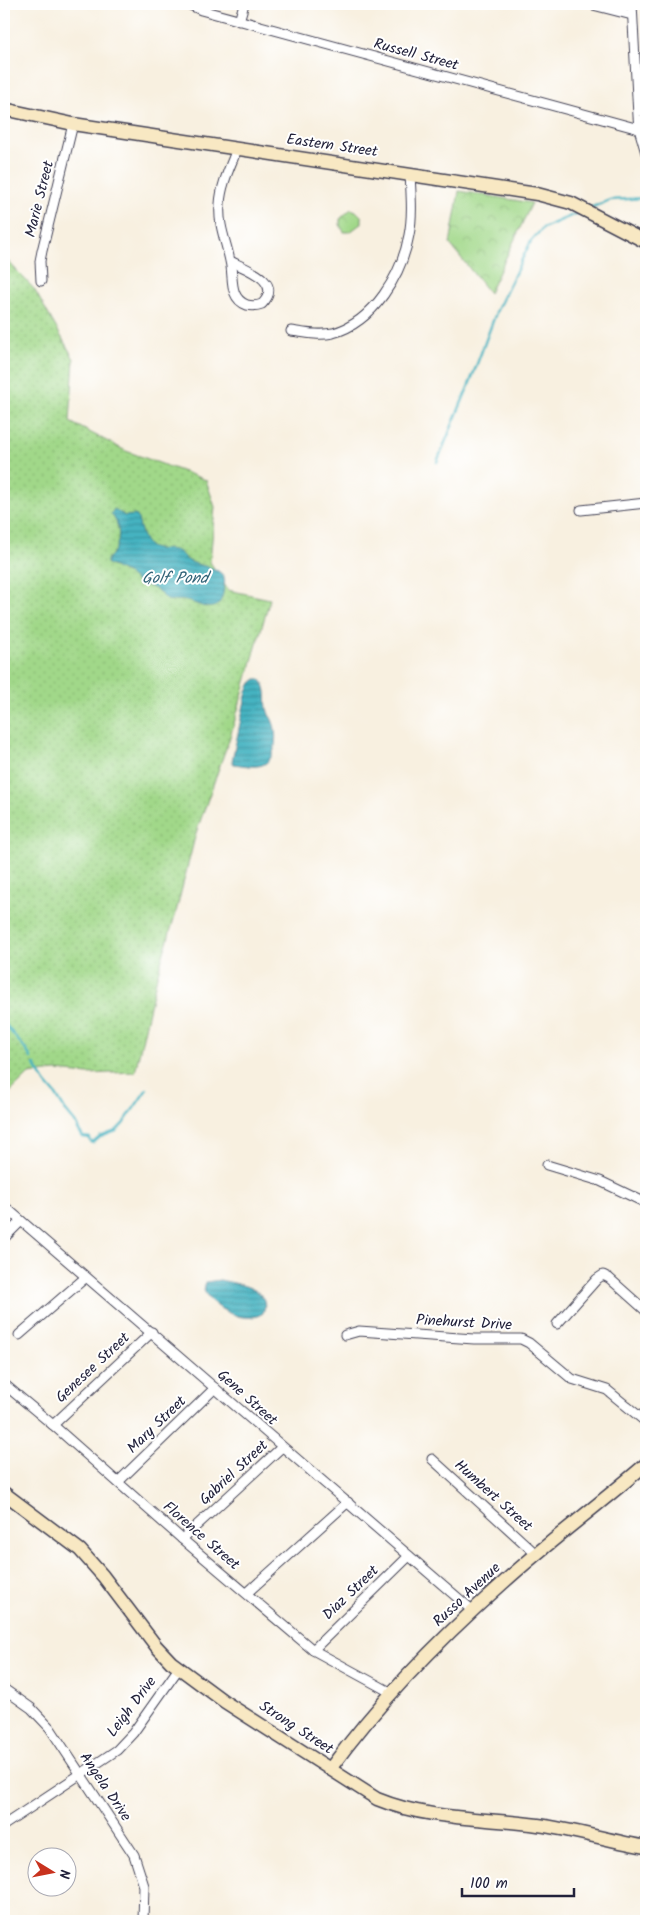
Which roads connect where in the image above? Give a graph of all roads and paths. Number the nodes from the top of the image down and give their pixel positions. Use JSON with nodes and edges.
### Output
{"nodes":[{"id":1,"x":188,"y":4,"type":"edge"},
{"id":2,"x":244,"y":4,"type":"edge"},
{"id":3,"x":589,"y":4,"type":"edge"},
{"id":4,"x":632,"y":4,"type":"edge"},
{"id":5,"x":632,"y":15,"type":"junction"},
{"id":6,"x":239,"y":21,"type":"junction"},
{"id":7,"x":4,"y":109,"type":"edge"},
{"id":8,"x":73,"y":124,"type":"junction"},
{"id":9,"x":639,"y":129,"type":"junction"},
{"id":10,"x":237,"y":149,"type":"junction"},
{"id":11,"x":646,"y":153,"type":"edge"},
{"id":12,"x":410,"y":174,"type":"junction"},
{"id":13,"x":646,"y":242,"type":"edge"},
{"id":14,"x":230,"y":261,"type":"junction"},
{"id":15,"x":41,"y":281,"type":"dead end"},
{"id":16,"x":291,"y":331,"type":"dead end"},
{"id":17,"x":646,"y":503,"type":"edge"},
{"id":18,"x":580,"y":510,"type":"dead end"},
{"id":19,"x":547,"y":1165,"type":"dead end"},
{"id":20,"x":646,"y":1203,"type":"edge"},
{"id":21,"x":4,"y":1206,"type":"edge"},
{"id":22,"x":20,"y":1221,"type":"junction"},
{"id":23,"x":4,"y":1238,"type":"edge"},
{"id":24,"x":85,"y":1278,"type":"junction"},
{"id":25,"x":646,"y":1311,"type":"edge"},
{"id":26,"x":557,"y":1324,"type":"dead end"},
{"id":27,"x":152,"y":1332,"type":"junction"},
{"id":28,"x":19,"y":1335,"type":"dead end"},
{"id":29,"x":345,"y":1335,"type":"dead end"},
{"id":30,"x":4,"y":1384,"type":"edge"},
{"id":31,"x":216,"y":1388,"type":"junction"},
{"id":32,"x":646,"y":1422,"type":"edge"},
{"id":33,"x":53,"y":1424,"type":"junction"},
{"id":34,"x":282,"y":1447,"type":"junction"},
{"id":35,"x":432,"y":1459,"type":"dead end"},
{"id":36,"x":646,"y":1464,"type":"edge"},
{"id":37,"x":118,"y":1482,"type":"junction"},
{"id":38,"x":4,"y":1493,"type":"edge"},
{"id":39,"x":348,"y":1502,"type":"junction"},
{"id":40,"x":182,"y":1539,"type":"junction"},
{"id":41,"x":536,"y":1554,"type":"junction"},
{"id":42,"x":409,"y":1556,"type":"junction"},
{"id":43,"x":247,"y":1593,"type":"junction"},
{"id":44,"x":473,"y":1611,"type":"junction"},
{"id":45,"x":313,"y":1650,"type":"junction"},
{"id":46,"x":179,"y":1668,"type":"junction"},
{"id":47,"x":4,"y":1689,"type":"edge"},
{"id":48,"x":392,"y":1693,"type":"junction"},
{"id":49,"x":330,"y":1769,"type":"junction"},
{"id":50,"x":81,"y":1775,"type":"junction"},
{"id":51,"x":4,"y":1826,"type":"edge"},
{"id":52,"x":646,"y":1847,"type":"edge"},
{"id":53,"x":143,"y":1921,"type":"edge"}],
"edges":[{"from":1,"to":6,"type":"street","name":"Russell Street"},
{"from":2,"to":6,"type":"street"},
{"from":3,"to":5,"type":"street"},
{"from":4,"to":5,"type":"street"},
{"from":5,"to":9,"type":"street"},
{"from":6,"to":9,"type":"street","name":"Russell Street"},
{"from":7,"to":8,"type":"street","name":"Eastern Street"},
{"from":8,"to":10,"type":"street","name":"Eastern Street"},
{"from":8,"to":15,"type":"street","name":"Marie Street"},
{"from":9,"to":11,"type":"street"},
{"from":10,"to":12,"type":"street","name":"Eastern Street"},
{"from":10,"to":14,"type":"street"},
{"from":12,"to":13,"type":"street","name":"Eastern Street"},
{"from":12,"to":16,"type":"street"},
{"from":14,"to":14,"type":"street"},
{"from":17,"to":18,"type":"street"},
{"from":19,"to":20,"type":"street"},
{"from":21,"to":22,"type":"street","name":"Gene Street"},
{"from":22,"to":23,"type":"street"},
{"from":22,"to":24,"type":"street","name":"Gene Street"},
{"from":24,"to":27,"type":"street","name":"Gene Street"},
{"from":24,"to":28,"type":"street"},
{"from":25,"to":26,"type":"street"},
{"from":27,"to":31,"type":"street","name":"Gene Street"},
{"from":27,"to":33,"type":"street","name":"Genesee Street"},
{"from":29,"to":32,"type":"street","name":"Pinehurst Drive"},
{"from":30,"to":33,"type":"street","name":"Florence Street"},
{"from":31,"to":34,"type":"street","name":"Gene Street"},
{"from":31,"to":37,"type":"street","name":"Mary Street"},
{"from":33,"to":37,"type":"street","name":"Florence Street"},
{"from":34,"to":39,"type":"street","name":"Gene Street"},
{"from":34,"to":40,"type":"street","name":"Gabriel Street"},
{"from":35,"to":41,"type":"street","name":"Humbert Street"},
{"from":36,"to":41,"type":"street","name":"Russo Avenue"},
{"from":37,"to":40,"type":"street","name":"Florence Street"},
{"from":38,"to":46,"type":"street","name":"Strong Street"},
{"from":39,"to":42,"type":"street","name":"Gene Street"},
{"from":39,"to":43,"type":"street"},
{"from":40,"to":43,"type":"street","name":"Florence Street"},
{"from":41,"to":44,"type":"street","name":"Russo Avenue"},
{"from":42,"to":44,"type":"street","name":"Gene Street"},
{"from":42,"to":45,"type":"street","name":"Diaz Street"},
{"from":43,"to":45,"type":"street","name":"Florence Street"},
{"from":44,"to":48,"type":"street","name":"Russo Avenue"},
{"from":45,"to":48,"type":"street","name":"Florence Street"},
{"from":46,"to":49,"type":"street","name":"Strong Street"},
{"from":46,"to":50,"type":"street","name":"Leigh Drive"},
{"from":47,"to":50,"type":"street","name":"Angela Drive"},
{"from":48,"to":49,"type":"street","name":"Russo Avenue"},
{"from":49,"to":52,"type":"street","name":"Strong Street"},
{"from":50,"to":51,"type":"street","name":"Leigh Drive"},
{"from":50,"to":53,"type":"street","name":"Angela Drive"}]}
